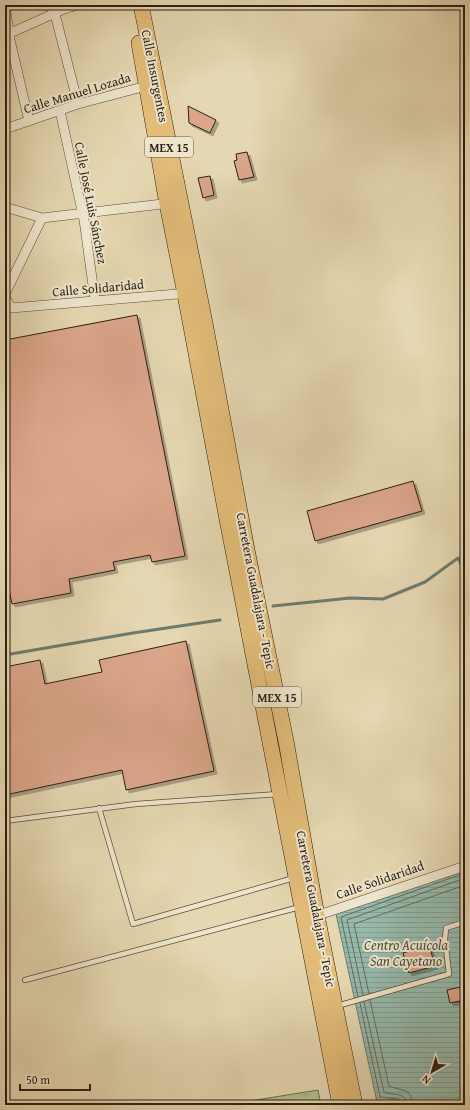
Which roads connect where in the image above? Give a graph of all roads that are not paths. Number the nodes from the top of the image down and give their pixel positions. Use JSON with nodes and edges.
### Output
{"nodes":[{"id":1,"x":5,"y":5,"type":"edge"},
{"id":2,"x":50,"y":5,"type":"edge"},
{"id":3,"x":78,"y":5,"type":"edge"},
{"id":4,"x":131,"y":5,"type":"edge"},
{"id":5,"x":141,"y":5,"type":"edge"},
{"id":6,"x":55,"y":14,"type":"junction"},
{"id":7,"x":8,"y":34,"type":"edge"},
{"id":8,"x":151,"y":84,"type":"junction"},
{"id":9,"x":78,"y":104,"type":"junction"},
{"id":10,"x":60,"y":111,"type":"junction"},
{"id":11,"x":29,"y":121,"type":"junction"},
{"id":12,"x":5,"y":129,"type":"edge"},
{"id":13,"x":174,"y":203,"type":"junction"},
{"id":14,"x":5,"y":207,"type":"edge"},
{"id":15,"x":82,"y":213,"type":"junction"},
{"id":16,"x":42,"y":218,"type":"junction"},
{"id":17,"x":191,"y":291,"type":"junction"},
{"id":18,"x":5,"y":295,"type":"edge"},
{"id":19,"x":95,"y":300,"type":"junction"},
{"id":20,"x":240,"y":551,"type":"junction"},
{"id":21,"x":280,"y":794,"type":"junction"},
{"id":22,"x":99,"y":808,"type":"junction"},
{"id":23,"x":5,"y":821,"type":"edge"},
{"id":24,"x":465,"y":866,"type":"edge"},
{"id":25,"x":296,"y":878,"type":"junction"},
{"id":26,"x":307,"y":914,"type":"junction"},
{"id":27,"x":465,"y":922,"type":"edge"},
{"id":28,"x":25,"y":980,"type":"dead end"},
{"id":29,"x":335,"y":1006,"type":"junction"},
{"id":30,"x":340,"y":1105,"type":"edge"},
{"id":31,"x":355,"y":1105,"type":"edge"}],
"edges":[{"from":1,"to":7,"type":"street"},
{"from":2,"to":6,"type":"street"},
{"from":3,"to":6,"type":"street"},
{"from":4,"to":8,"type":"highway","name":"Calle Insurgentes","number":"MEX 15"},
{"from":5,"to":8,"type":"highway","name":"Calle Insurgentes","number":"MEX 15"},
{"from":6,"to":7,"type":"street"},
{"from":6,"to":9,"type":"street"},
{"from":7,"to":11,"type":"street"},
{"from":8,"to":9,"type":"street","name":"Calle Manuel Lozada"},
{"from":8,"to":13,"type":"highway","name":"Calle Insurgentes","number":"MEX 15"},
{"from":9,"to":10,"type":"street","name":"Calle Manuel Lozada"},
{"from":10,"to":11,"type":"street","name":"Calle Manuel Lozada"},
{"from":10,"to":15,"type":"street","name":"Calle José Luis Sánchez"},
{"from":11,"to":12,"type":"street","name":"Calle Manuel Lozada"},
{"from":13,"to":15,"type":"street"},
{"from":13,"to":17,"type":"highway","name":"Calle Insurgentes","number":"MEX 15"},
{"from":14,"to":16,"type":"street"},
{"from":15,"to":16,"type":"street"},
{"from":15,"to":19,"type":"street","name":"Calle José Luis Sánchez"},
{"from":16,"to":18,"type":"street","name":"Calle Solidaridad"},
{"from":17,"to":19,"type":"street","name":"Calle Solidaridad"},
{"from":17,"to":20,"type":"highway","name":"Carretera Guadalajara - Tepic","number":"MEX 15"},
{"from":18,"to":19,"type":"street","name":"Calle Solidaridad"},
{"from":20,"to":21,"type":"highway","name":"Carretera Guadalajara - Tepic","number":"MEX 15"},
{"from":20,"to":26,"type":"highway","name":"Carretera Guadalajara - Tepic","number":"MEX 15"},
{"from":21,"to":22,"type":"lane"},
{"from":21,"to":25,"type":"highway","name":"Carretera Guadalajara - Tepic","number":"MEX 15"},
{"from":22,"to":23,"type":"lane"},
{"from":22,"to":25,"type":"lane"},
{"from":24,"to":26,"type":"street","name":"Calle Solidaridad"},
{"from":25,"to":26,"type":"highway","name":"Carretera Guadalajara - Tepic","number":"MEX 15"},
{"from":26,"to":28,"type":"lane"},
{"from":26,"to":29,"type":"highway","name":"Carretera Guadalajara - Tepic","number":"MEX 15"},
{"from":26,"to":30,"type":"highway","name":"Carretera Guadalajara - Tepic","number":"MEX 15"},
{"from":27,"to":29,"type":"lane"},
{"from":29,"to":31,"type":"highway","name":"Carretera Guadalajara - Tepic","number":"MEX 15"}]}
